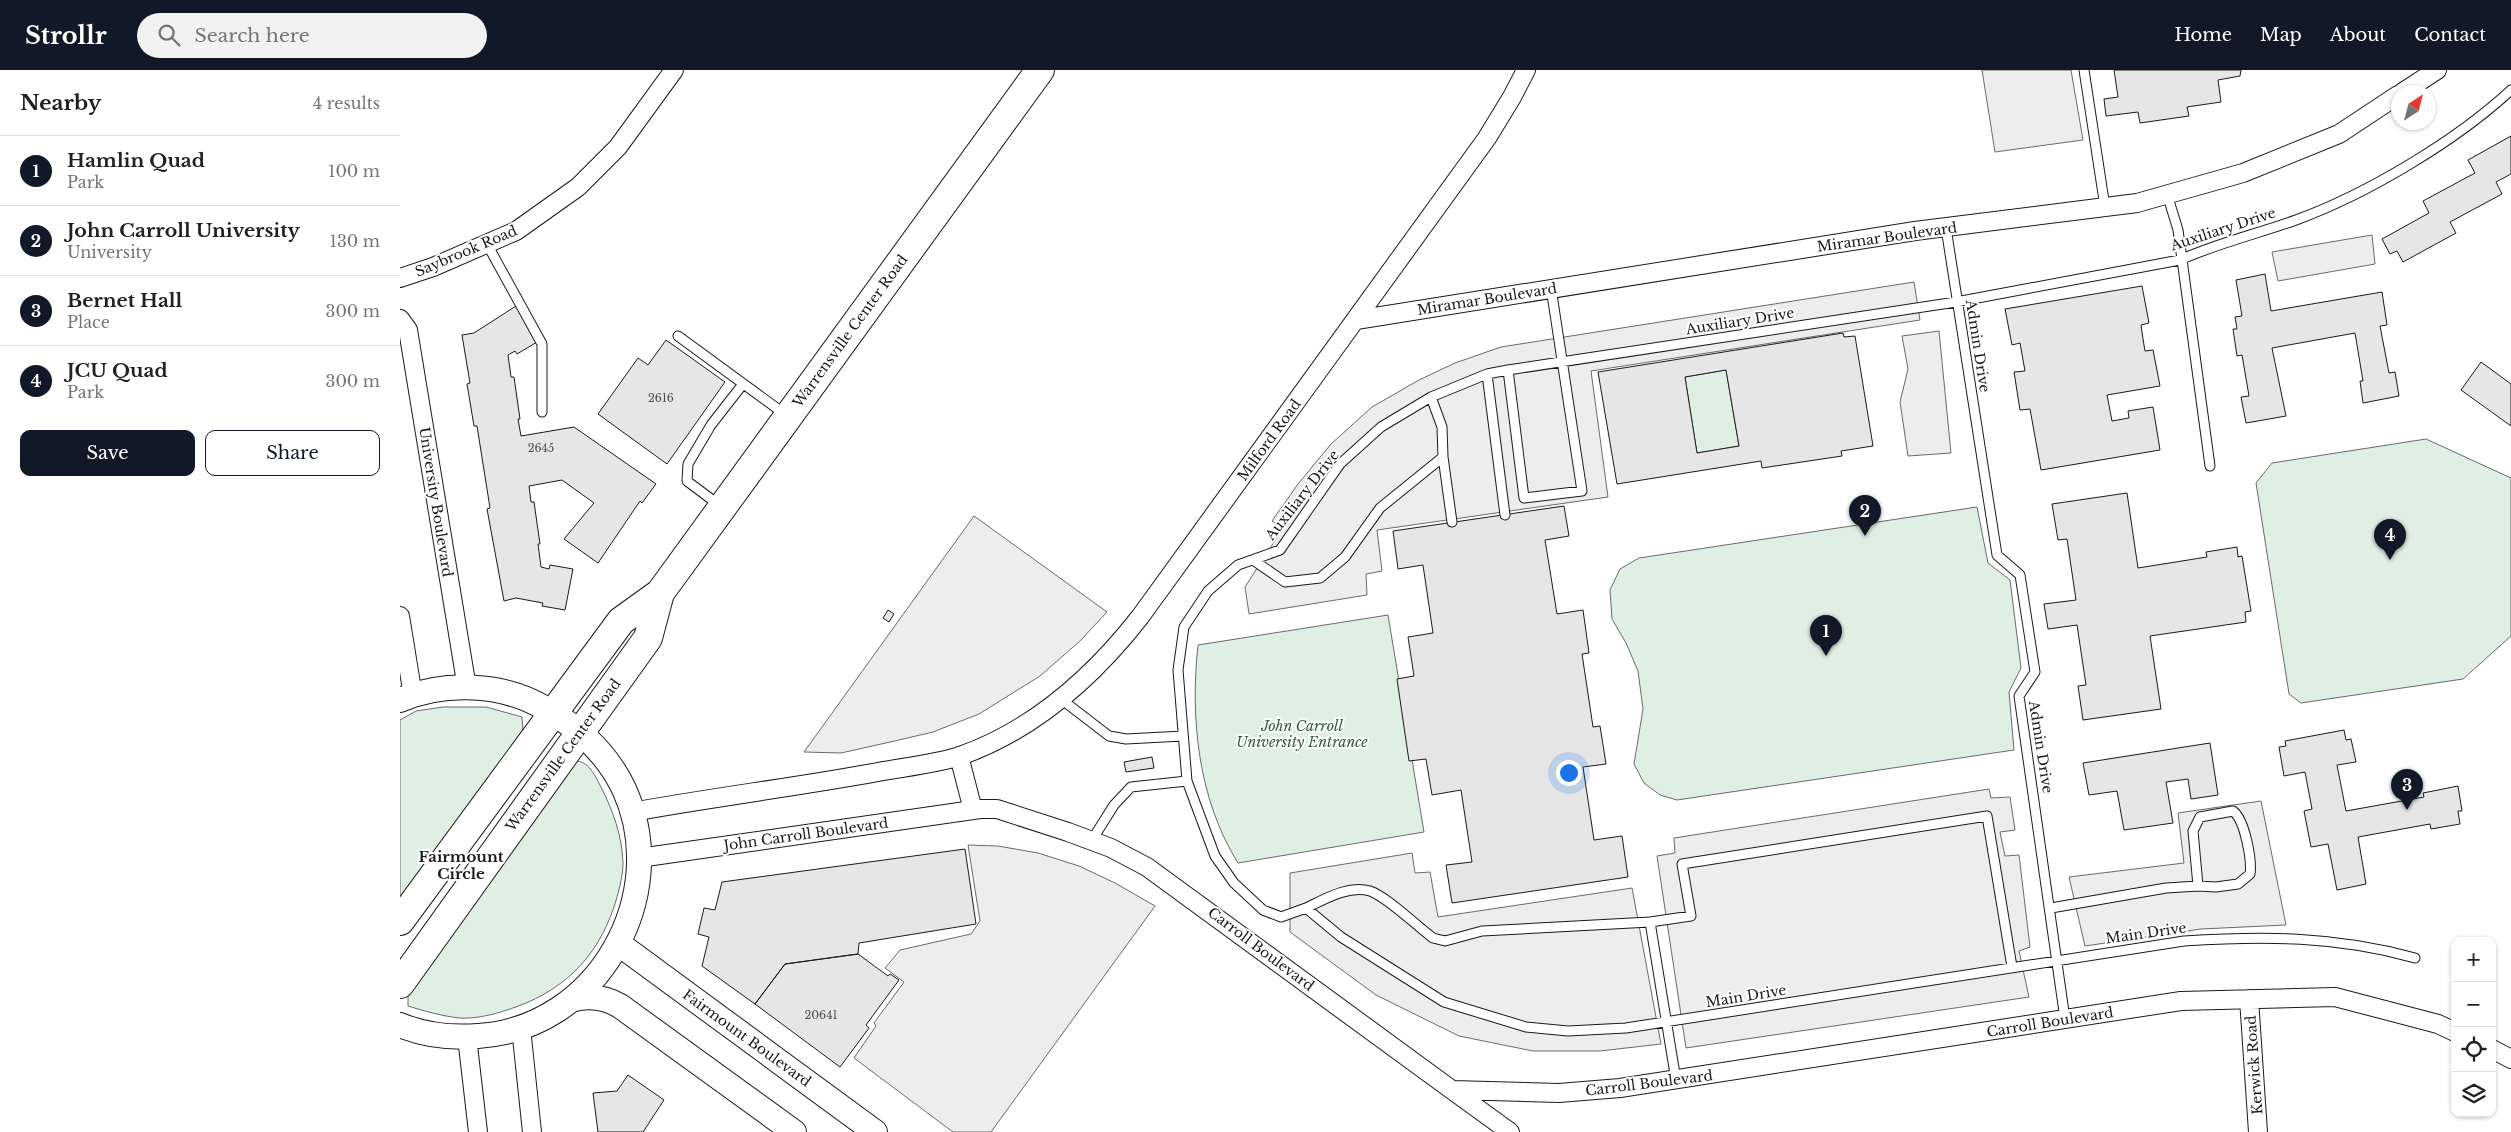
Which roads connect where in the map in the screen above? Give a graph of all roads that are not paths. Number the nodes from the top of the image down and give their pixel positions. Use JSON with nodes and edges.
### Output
{"nodes":[{"id":1,"x":674,"y":70,"type":"edge"},
{"id":2,"x":1040,"y":70,"type":"edge"},
{"id":3,"x":1526,"y":70,"type":"edge"},
{"id":4,"x":2084,"y":70,"type":"edge"},
{"id":5,"x":2437,"y":70,"type":"edge"},
{"id":6,"x":2414,"y":85,"type":"edge"},
{"id":7,"x":2511,"y":90,"type":"edge"},
{"id":8,"x":2391,"y":100,"type":"edge"},
{"id":9,"x":2167,"y":194,"type":"junction"},
{"id":10,"x":2105,"y":207,"type":"junction"},
{"id":11,"x":1946,"y":228,"type":"junction"},
{"id":12,"x":487,"y":244,"type":"junction"},
{"id":13,"x":2180,"y":260,"type":"junction"},
{"id":14,"x":400,"y":278,"type":"edge"},
{"id":15,"x":1551,"y":288,"type":"junction"},
{"id":16,"x":1956,"y":302,"type":"junction"},
{"id":17,"x":400,"y":319,"type":"edge"},
{"id":18,"x":1356,"y":320,"type":"junction"},
{"id":19,"x":678,"y":336,"type":"dead end"},
{"id":20,"x":1562,"y":362,"type":"junction"},
{"id":21,"x":1508,"y":370,"type":"junction"},
{"id":22,"x":1487,"y":374,"type":"junction"},
{"id":23,"x":743,"y":384,"type":"junction"},
{"id":24,"x":1430,"y":397,"type":"junction"},
{"id":25,"x":542,"y":412,"type":"dead end"},
{"id":26,"x":788,"y":417,"type":"junction"},
{"id":27,"x":1443,"y":457,"type":"junction"},
{"id":28,"x":2210,"y":466,"type":"dead end"},
{"id":29,"x":723,"y":507,"type":"junction"},
{"id":30,"x":1504,"y":515,"type":"dead end"},
{"id":31,"x":1452,"y":522,"type":"dead end"},
{"id":32,"x":1253,"y":560,"type":"junction"},
{"id":33,"x":660,"y":593,"type":"junction"},
{"id":34,"x":400,"y":616,"type":"edge"},
{"id":35,"x":467,"y":688,"type":"junction"},
{"id":36,"x":406,"y":698,"type":"edge"},
{"id":37,"x":1061,"y":699,"type":"junction"},
{"id":38,"x":552,"y":712,"type":"junction"},
{"id":39,"x":580,"y":731,"type":"junction"},
{"id":40,"x":1183,"y":736,"type":"junction"},
{"id":41,"x":959,"y":756,"type":"junction"},
{"id":42,"x":1187,"y":782,"type":"junction"},
{"id":43,"x":973,"y":810,"type":"junction"},
{"id":44,"x":632,"y":812,"type":"junction"},
{"id":45,"x":1092,"y":840,"type":"junction"},
{"id":46,"x":639,"y":858,"type":"junction"},
{"id":47,"x":2198,"y":886,"type":"junction"},
{"id":48,"x":1306,"y":908,"type":"junction"},
{"id":49,"x":2051,"y":908,"type":"junction"},
{"id":50,"x":400,"y":920,"type":"edge"},
{"id":51,"x":1650,"y":922,"type":"junction"},
{"id":52,"x":618,"y":944,"type":"junction"},
{"id":53,"x":2415,"y":958,"type":"dead end"},
{"id":54,"x":2058,"y":959,"type":"junction"},
{"id":55,"x":2012,"y":967,"type":"junction"},
{"id":56,"x":400,"y":984,"type":"edge"},
{"id":57,"x":2249,"y":998,"type":"junction"},
{"id":58,"x":571,"y":1000,"type":"junction"},
{"id":59,"x":2066,"y":1019,"type":"junction"},
{"id":60,"x":1666,"y":1022,"type":"junction"},
{"id":61,"x":400,"y":1025,"type":"edge"},
{"id":62,"x":521,"y":1028,"type":"junction"},
{"id":63,"x":2451,"y":1030,"type":"edge"},
{"id":64,"x":467,"y":1037,"type":"junction"},
{"id":65,"x":2496,"y":1051,"type":"edge"},
{"id":66,"x":2511,"y":1060,"type":"edge"},
{"id":67,"x":1676,"y":1080,"type":"junction"},
{"id":68,"x":1452,"y":1090,"type":"junction"},
{"id":69,"x":478,"y":1132,"type":"edge"},
{"id":70,"x":532,"y":1132,"type":"edge"},
{"id":71,"x":794,"y":1132,"type":"edge"},
{"id":72,"x":875,"y":1132,"type":"edge"},
{"id":73,"x":1510,"y":1132,"type":"edge"},
{"id":74,"x":2258,"y":1132,"type":"edge"}],
"edges":[{"from":1,"to":12,"type":"street","name":"Saybrook Road"},
{"from":2,"to":26,"type":"main road","name":"Warrensville Center Road"},
{"from":3,"to":18,"type":"street","name":"Milford Road"},
{"from":4,"to":10,"type":"lane"},
{"from":5,"to":6,"type":"street"},
{"from":7,"to":13,"type":"lane","name":"Auxiliary Drive"},
{"from":8,"to":9,"type":"street","name":"Miramar Boulevard"},
{"from":9,"to":10,"type":"street","name":"Miramar Boulevard"},
{"from":9,"to":13,"type":"lane"},
{"from":10,"to":11,"type":"street","name":"Miramar Boulevard"},
{"from":11,"to":15,"type":"street","name":"Miramar Boulevard"},
{"from":11,"to":16,"type":"lane","name":"Admin Drive"},
{"from":12,"to":14,"type":"street","name":"Saybrook Road"},
{"from":12,"to":25,"type":"lane"},
{"from":13,"to":16,"type":"lane","name":"Auxiliary Drive"},
{"from":13,"to":28,"type":"lane"},
{"from":15,"to":18,"type":"street","name":"Miramar Boulevard"},
{"from":15,"to":20,"type":"lane"},
{"from":16,"to":20,"type":"lane","name":"Auxiliary Drive"},
{"from":16,"to":49,"type":"lane","name":"Admin Drive"},
{"from":17,"to":35,"type":"street","name":"University Boulevard"},
{"from":18,"to":37,"type":"street","name":"Milford Road"},
{"from":19,"to":23,"type":"lane"},
{"from":20,"to":21,"type":"lane","name":"Auxiliary Drive"},
{"from":20,"to":21,"type":"lane"},
{"from":21,"to":22,"type":"lane","name":"Auxiliary Drive"},
{"from":22,"to":24,"type":"lane","name":"Auxiliary Drive"},
{"from":22,"to":30,"type":"lane"},
{"from":23,"to":26,"type":"lane"},
{"from":23,"to":29,"type":"lane"},
{"from":24,"to":27,"type":"lane"},
{"from":24,"to":32,"type":"lane","name":"Auxiliary Drive"},
{"from":26,"to":29,"type":"main road","name":"Warrensville Center Road"},
{"from":27,"to":31,"type":"lane"},
{"from":27,"to":32,"type":"lane"},
{"from":29,"to":33,"type":"main road","name":"Warrensville Center Road"},
{"from":32,"to":40,"type":"lane","name":"Auxiliary Drive"},
{"from":33,"to":38,"type":"main road","name":"Warrensville Center Road"},
{"from":33,"to":39,"type":"main road","name":"Warrensville Center Road"},
{"from":34,"to":36,"type":"street"},
{"from":35,"to":36,"type":"main road"},
{"from":35,"to":38,"type":"main road"},
{"from":37,"to":40,"type":"lane"},
{"from":37,"to":41,"type":"street","name":"Milford Road"},
{"from":38,"to":39,"type":"main road"},
{"from":38,"to":50,"type":"main road","name":"Warrensville Center Road"},
{"from":39,"to":44,"type":"main road"},
{"from":39,"to":56,"type":"main road","name":"Warrensville Center Road"},
{"from":40,"to":42,"type":"lane","name":"Auxiliary Drive"},
{"from":41,"to":43,"type":"street"},
{"from":41,"to":44,"type":"street"},
{"from":42,"to":45,"type":"lane"},
{"from":42,"to":48,"type":"lane"},
{"from":43,"to":45,"type":"street","name":"Carroll Boulevard"},
{"from":43,"to":46,"type":"street","name":"John Carroll Boulevard"},
{"from":44,"to":46,"type":"main road"},
{"from":45,"to":68,"type":"street","name":"Carroll Boulevard"},
{"from":46,"to":52,"type":"main road"},
{"from":47,"to":47,"type":"lane"},
{"from":47,"to":49,"type":"lane"},
{"from":48,"to":51,"type":"lane"},
{"from":48,"to":60,"type":"lane","name":"Main Drive"},
{"from":49,"to":54,"type":"lane","name":"Admin Drive"},
{"from":51,"to":55,"type":"lane"},
{"from":51,"to":60,"type":"lane"},
{"from":52,"to":58,"type":"main road"},
{"from":52,"to":72,"type":"main road","name":"Fairmount Boulevard"},
{"from":53,"to":54,"type":"lane","name":"Main Drive"},
{"from":54,"to":55,"type":"lane","name":"Main Drive"},
{"from":54,"to":59,"type":"lane","name":"Admin Drive"},
{"from":55,"to":60,"type":"lane","name":"Main Drive"},
{"from":57,"to":59,"type":"street","name":"Carroll Boulevard"},
{"from":57,"to":63,"type":"street","name":"Carroll Boulevard"},
{"from":57,"to":74,"type":"street","name":"Kerwick Road"},
{"from":58,"to":62,"type":"main road"},
{"from":58,"to":71,"type":"main road"},
{"from":59,"to":67,"type":"street","name":"Carroll Boulevard"},
{"from":60,"to":67,"type":"lane"},
{"from":61,"to":64,"type":"main road"},
{"from":62,"to":64,"type":"main road"},
{"from":62,"to":70,"type":"street"},
{"from":64,"to":69,"type":"street"},
{"from":65,"to":66,"type":"street"},
{"from":67,"to":68,"type":"street","name":"Carroll Boulevard"},
{"from":68,"to":73,"type":"street"}]}
